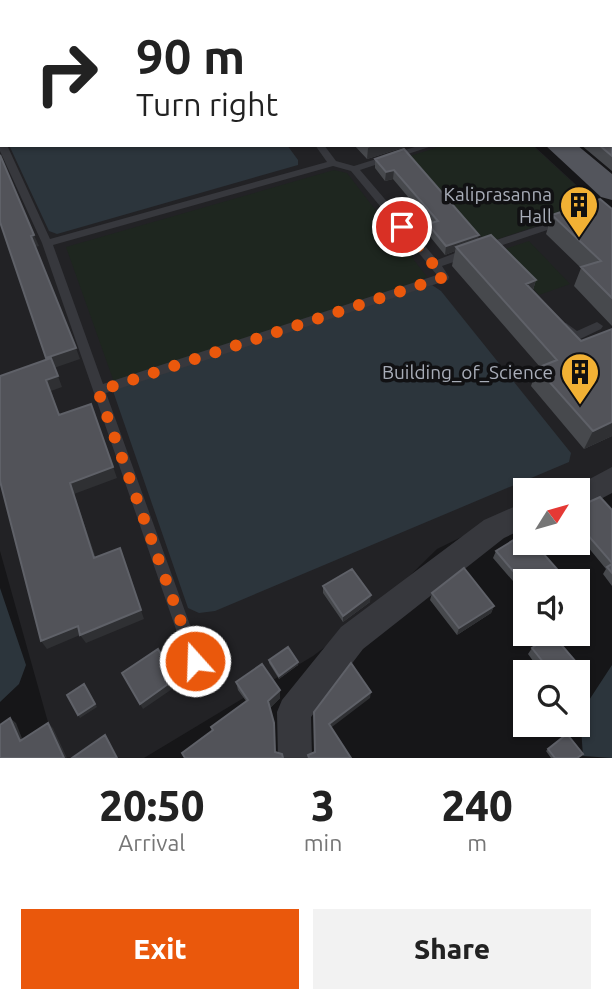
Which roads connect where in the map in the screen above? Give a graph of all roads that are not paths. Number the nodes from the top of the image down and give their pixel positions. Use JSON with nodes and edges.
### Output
{"nodes":[{"id":1,"x":3,"y":147,"type":"edge"},
{"id":2,"x":321,"y":147,"type":"edge"},
{"id":3,"x":425,"y":147,"type":"edge"},
{"id":4,"x":561,"y":147,"type":"edge"},
{"id":5,"x":333,"y":163,"type":"junction"},
{"id":6,"x":354,"y":169,"type":"junction"},
{"id":7,"x":612,"y":190,"type":"edge"},
{"id":8,"x":576,"y":217,"type":"edge"},
{"id":9,"x":47,"y":243,"type":"junction"},
{"id":10,"x":435,"y":265,"type":"junction"},
{"id":11,"x":558,"y":319,"type":"edge"},
{"id":12,"x":597,"y":326,"type":"dead end"},
{"id":13,"x":98,"y":391,"type":"junction"},
{"id":14,"x":612,"y":479,"type":"edge"},
{"id":15,"x":590,"y":492,"type":"edge"},
{"id":16,"x":513,"y":520,"type":"edge"},
{"id":17,"x":195,"y":661,"type":"dead end"},
{"id":18,"x":295,"y":758,"type":"edge"}],
"edges":[{"from":1,"to":9,"type":"lane"},
{"from":2,"to":5,"type":"lane"},
{"from":3,"to":6,"type":"lane"},
{"from":4,"to":7,"type":"main road"},
{"from":5,"to":6,"type":"lane"},
{"from":5,"to":9,"type":"lane"},
{"from":6,"to":10,"type":"lane"},
{"from":8,"to":10,"type":"lane"},
{"from":9,"to":13,"type":"lane"},
{"from":10,"to":13,"type":"lane"},
{"from":11,"to":12,"type":"lane"},
{"from":13,"to":17,"type":"lane"},
{"from":14,"to":15,"type":"street"},
{"from":16,"to":18,"type":"street"}]}
